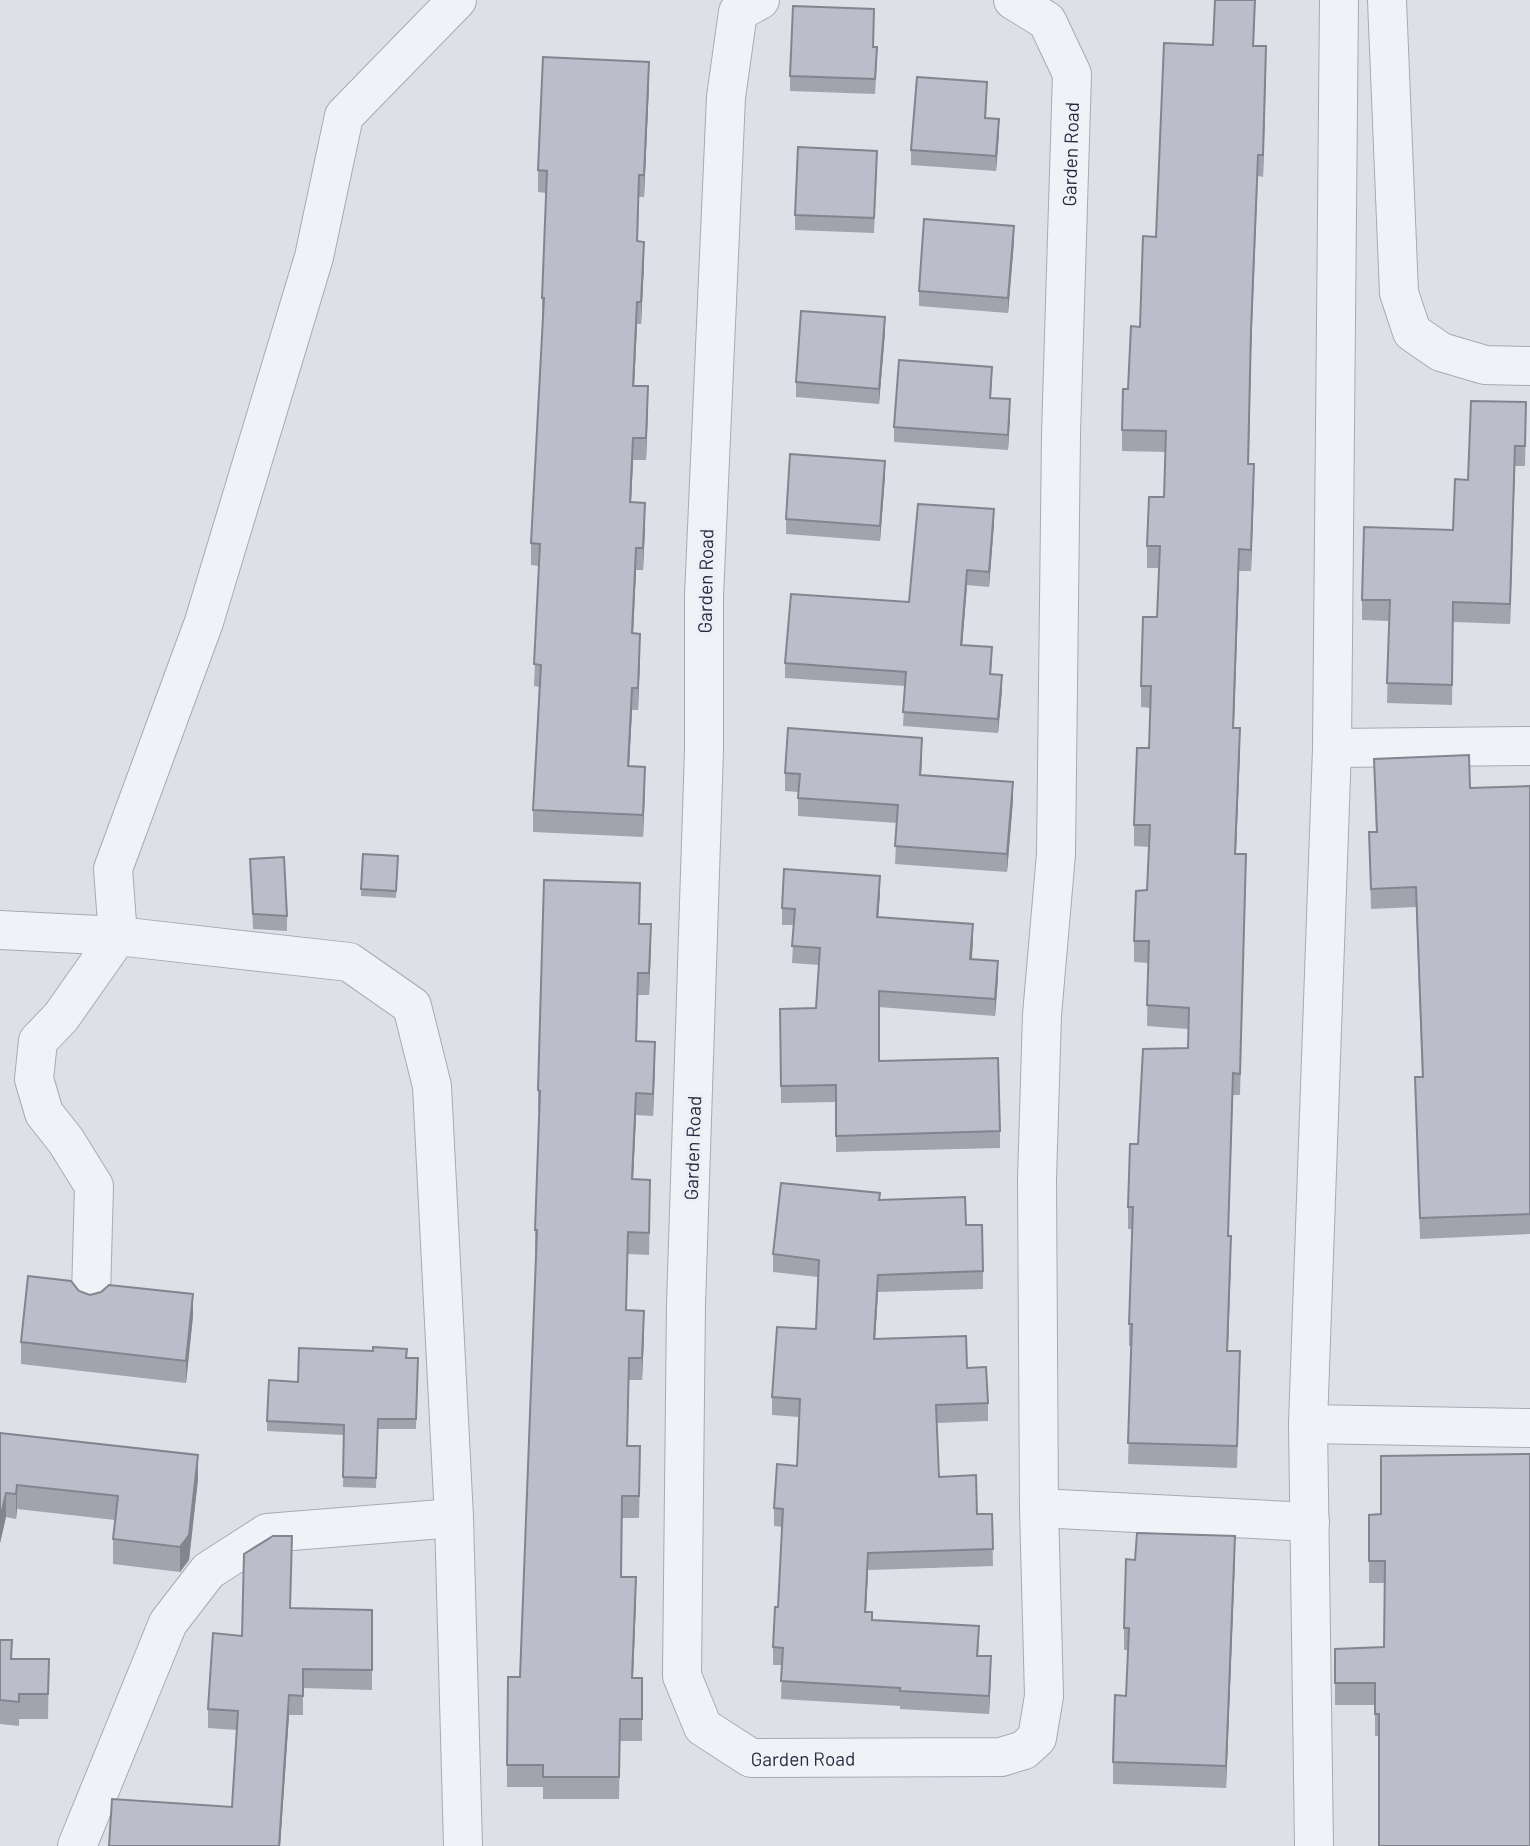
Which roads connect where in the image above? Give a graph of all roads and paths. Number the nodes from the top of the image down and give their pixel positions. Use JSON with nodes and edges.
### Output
{"nodes":[{"id":1,"x":457,"y":0,"type":"edge"},
{"id":2,"x":1013,"y":0,"type":"edge"},
{"id":3,"x":1339,"y":0,"type":"edge"},
{"id":4,"x":1387,"y":0,"type":"edge"},
{"id":5,"x":756,"y":1,"type":"edge"},
{"id":6,"x":1530,"y":366,"type":"edge"},
{"id":7,"x":1530,"y":746,"type":"edge"},
{"id":8,"x":1332,"y":748,"type":"junction"},
{"id":9,"x":0,"y":930,"type":"edge"},
{"id":10,"x":118,"y":936,"type":"junction"},
{"id":11,"x":91,"y":1295,"type":"edge"},
{"id":12,"x":1308,"y":1424,"type":"junction"},
{"id":13,"x":1530,"y":1428,"type":"edge"},
{"id":14,"x":1039,"y":1508,"type":"junction"},
{"id":15,"x":454,"y":1518,"type":"junction"},
{"id":16,"x":1310,"y":1522,"type":"junction"},
{"id":17,"x":77,"y":1846,"type":"edge"},
{"id":18,"x":464,"y":1846,"type":"edge"},
{"id":19,"x":1314,"y":1846,"type":"edge"}],
"edges":[{"from":1,"to":10,"type":"street"},
{"from":2,"to":14,"type":"street","name":"Garden Road"},
{"from":3,"to":8,"type":"street"},
{"from":4,"to":6,"type":"street"},
{"from":5,"to":14,"type":"street","name":"Garden Road"},
{"from":7,"to":8,"type":"street"},
{"from":8,"to":12,"type":"street"},
{"from":9,"to":10,"type":"street"},
{"from":10,"to":11,"type":"street"},
{"from":10,"to":15,"type":"street"},
{"from":12,"to":13,"type":"street"},
{"from":12,"to":16,"type":"street"},
{"from":14,"to":16,"type":"street"},
{"from":15,"to":17,"type":"street"},
{"from":15,"to":18,"type":"street"},
{"from":16,"to":19,"type":"street"}]}
